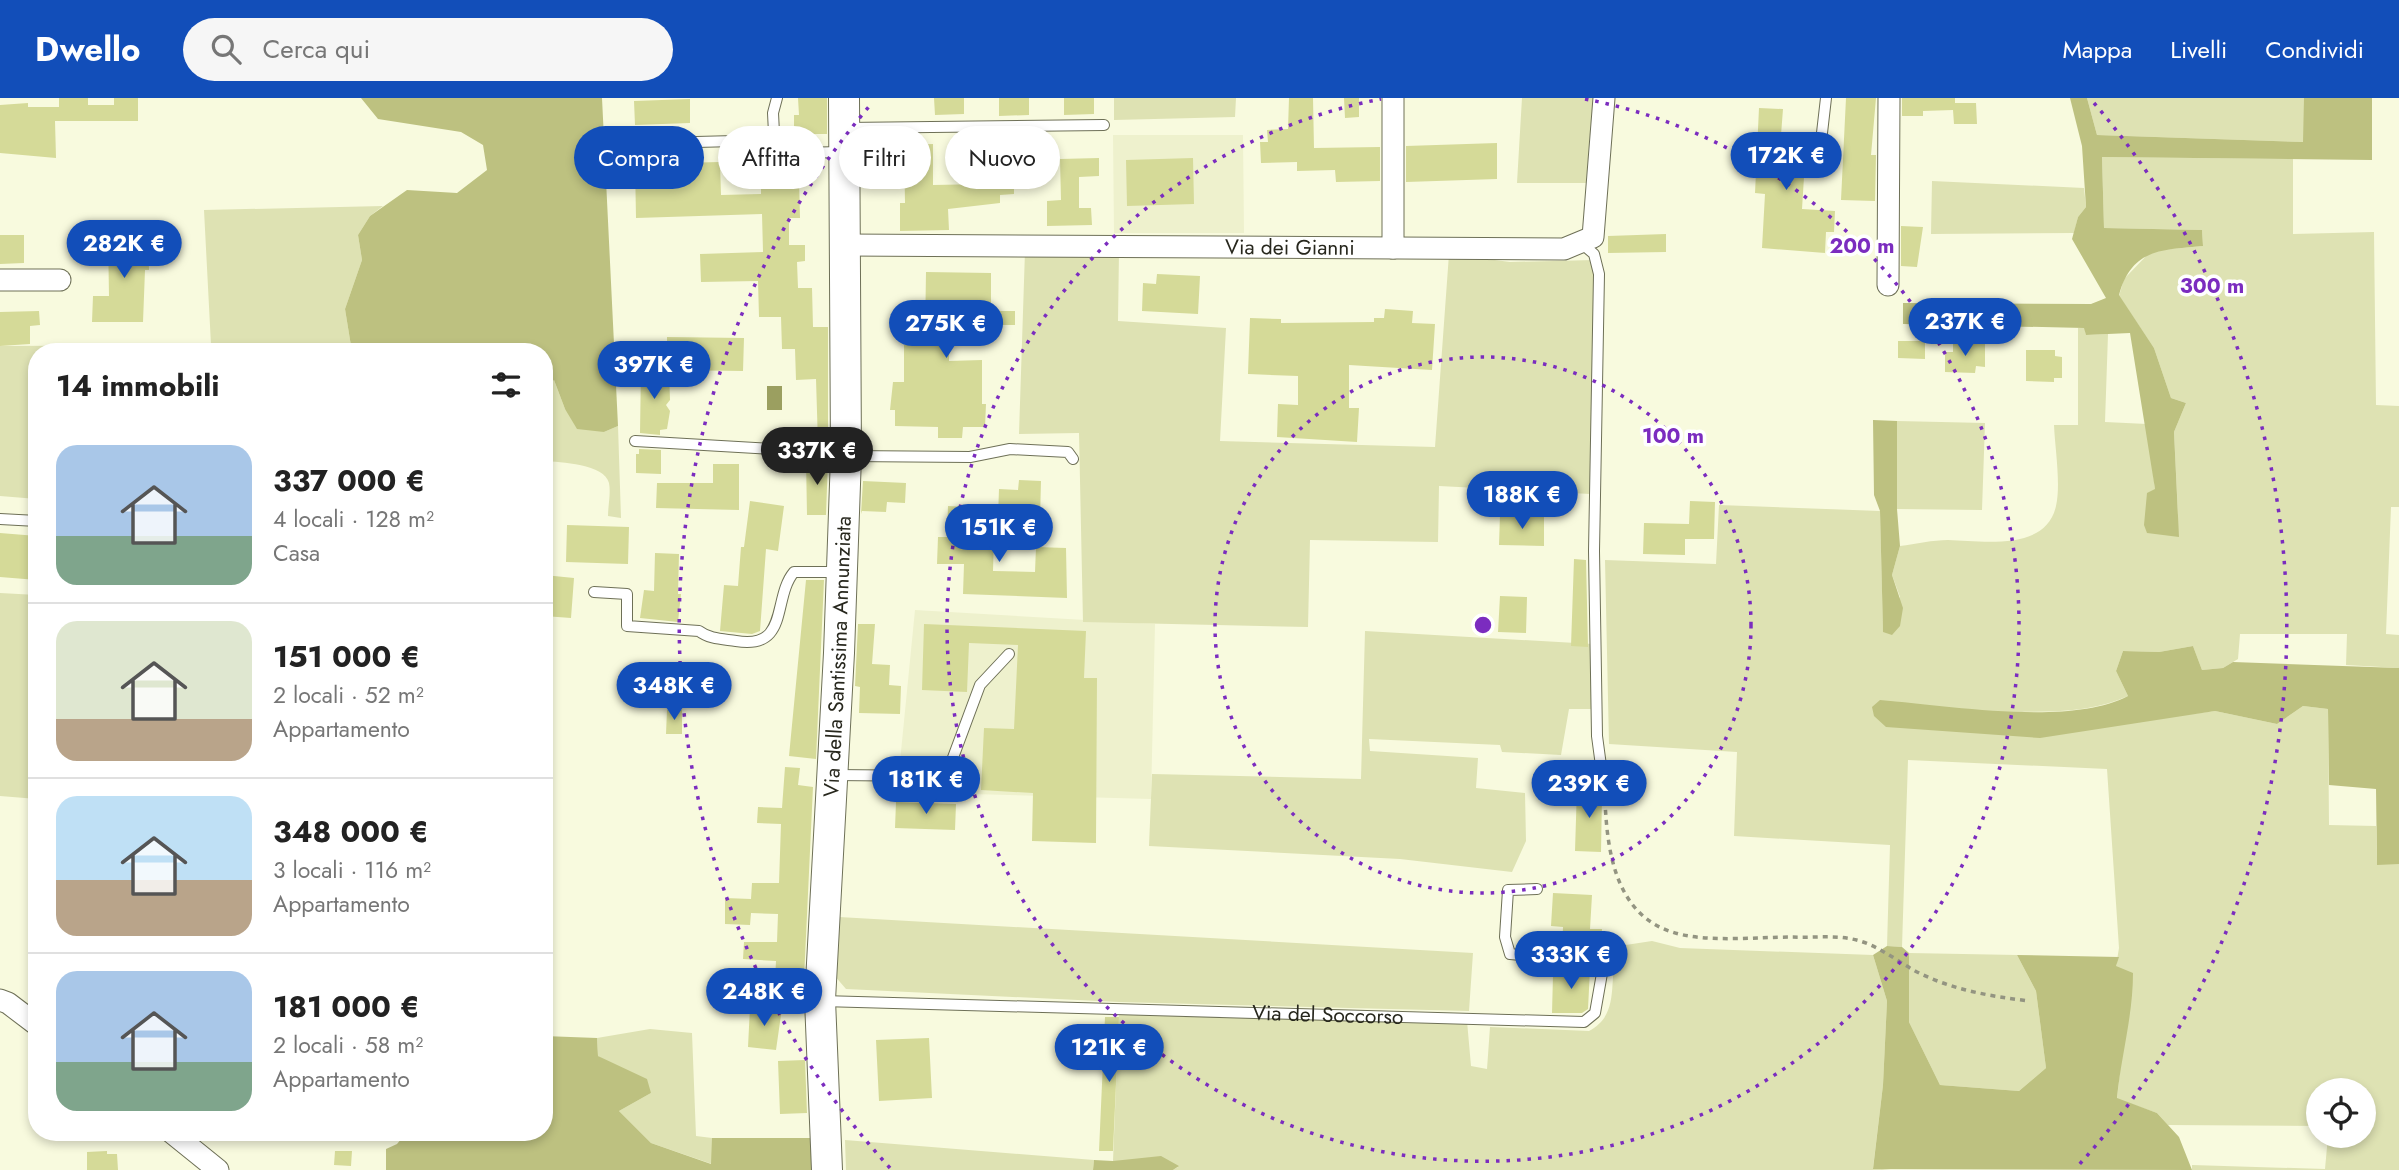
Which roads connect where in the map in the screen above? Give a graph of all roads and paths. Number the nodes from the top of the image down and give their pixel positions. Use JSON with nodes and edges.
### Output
{"nodes":[{"id":1,"x":776,"y":98,"type":"edge"},
{"id":2,"x":845,"y":98,"type":"edge"},
{"id":3,"x":1393,"y":98,"type":"edge"},
{"id":4,"x":1604,"y":98,"type":"edge"},
{"id":5,"x":1816,"y":98,"type":"edge"},
{"id":6,"x":1825,"y":98,"type":"edge"},
{"id":7,"x":1889,"y":98,"type":"edge"},
{"id":8,"x":1104,"y":125,"type":"dead end"},
{"id":9,"x":774,"y":126,"type":"edge"},
{"id":10,"x":845,"y":126,"type":"edge"},
{"id":11,"x":931,"y":135,"type":"edge"},
{"id":12,"x":1811,"y":169,"type":"dead end"},
{"id":13,"x":845,"y":189,"type":"edge"},
{"id":14,"x":1580,"y":242,"type":"junction"},
{"id":15,"x":846,"y":245,"type":"junction"},
{"id":16,"x":1393,"y":248,"type":"junction"},
{"id":17,"x":0,"y":280,"type":"edge"},
{"id":18,"x":60,"y":280,"type":"dead end"},
{"id":19,"x":1888,"y":285,"type":"dead end"},
{"id":20,"x":635,"y":441,"type":"dead end"},
{"id":21,"x":846,"y":455,"type":"junction"},
{"id":22,"x":1073,"y":459,"type":"dead end"},
{"id":23,"x":0,"y":519,"type":"edge"},
{"id":24,"x":28,"y":521,"type":"edge"},
{"id":25,"x":840,"y":572,"type":"junction"},
{"id":26,"x":594,"y":592,"type":"dead end"},
{"id":27,"x":1009,"y":654,"type":"dead end"},
{"id":28,"x":831,"y":775,"type":"junction"},
{"id":29,"x":1604,"y":788,"type":"joint"},
{"id":30,"x":1537,"y":889,"type":"dead end"},
{"id":31,"x":3,"y":999,"type":"edge"},
{"id":32,"x":820,"y":1000,"type":"junction"},
{"id":33,"x":2029,"y":1001,"type":"dead end"},
{"id":34,"x":28,"y":1019,"type":"edge"},
{"id":35,"x":181,"y":1141,"type":"edge"},
{"id":36,"x":218,"y":1170,"type":"edge"},
{"id":37,"x":827,"y":1170,"type":"edge"}],
"edges":[{"from":1,"to":9,"type":"lane"},
{"from":2,"to":10,"type":"street","name":"Via della Santissima Annunziata"},
{"from":3,"to":16,"type":"street"},
{"from":4,"to":14,"type":"street"},
{"from":5,"to":6,"type":"lane"},
{"from":6,"to":12,"type":"lane"},
{"from":7,"to":19,"type":"street"},
{"from":8,"to":11,"type":"lane"},
{"from":13,"to":15,"type":"street","name":"Via della Santissima Annunziata"},
{"from":14,"to":16,"type":"street","name":"Via dei Gianni"},
{"from":14,"to":29,"type":"lane"},
{"from":15,"to":16,"type":"street","name":"Via dei Gianni"},
{"from":15,"to":21,"type":"street","name":"Via della Santissima Annunziata"},
{"from":17,"to":18,"type":"street"},
{"from":20,"to":21,"type":"lane"},
{"from":21,"to":22,"type":"lane"},
{"from":21,"to":25,"type":"street","name":"Via della Santissima Annunziata"},
{"from":23,"to":24,"type":"lane"},
{"from":25,"to":26,"type":"lane"},
{"from":25,"to":28,"type":"street","name":"Via della Santissima Annunziata"},
{"from":27,"to":28,"type":"lane"},
{"from":28,"to":32,"type":"street","name":"Via della Santissima Annunziata"},
{"from":29,"to":33,"type":"path"},
{"from":30,"to":32,"type":"lane","name":"Via del Soccorso"},
{"from":31,"to":34,"type":"street"},
{"from":32,"to":37,"type":"street","name":"Via della Santissima Annunziata"},
{"from":35,"to":36,"type":"street"}]}
